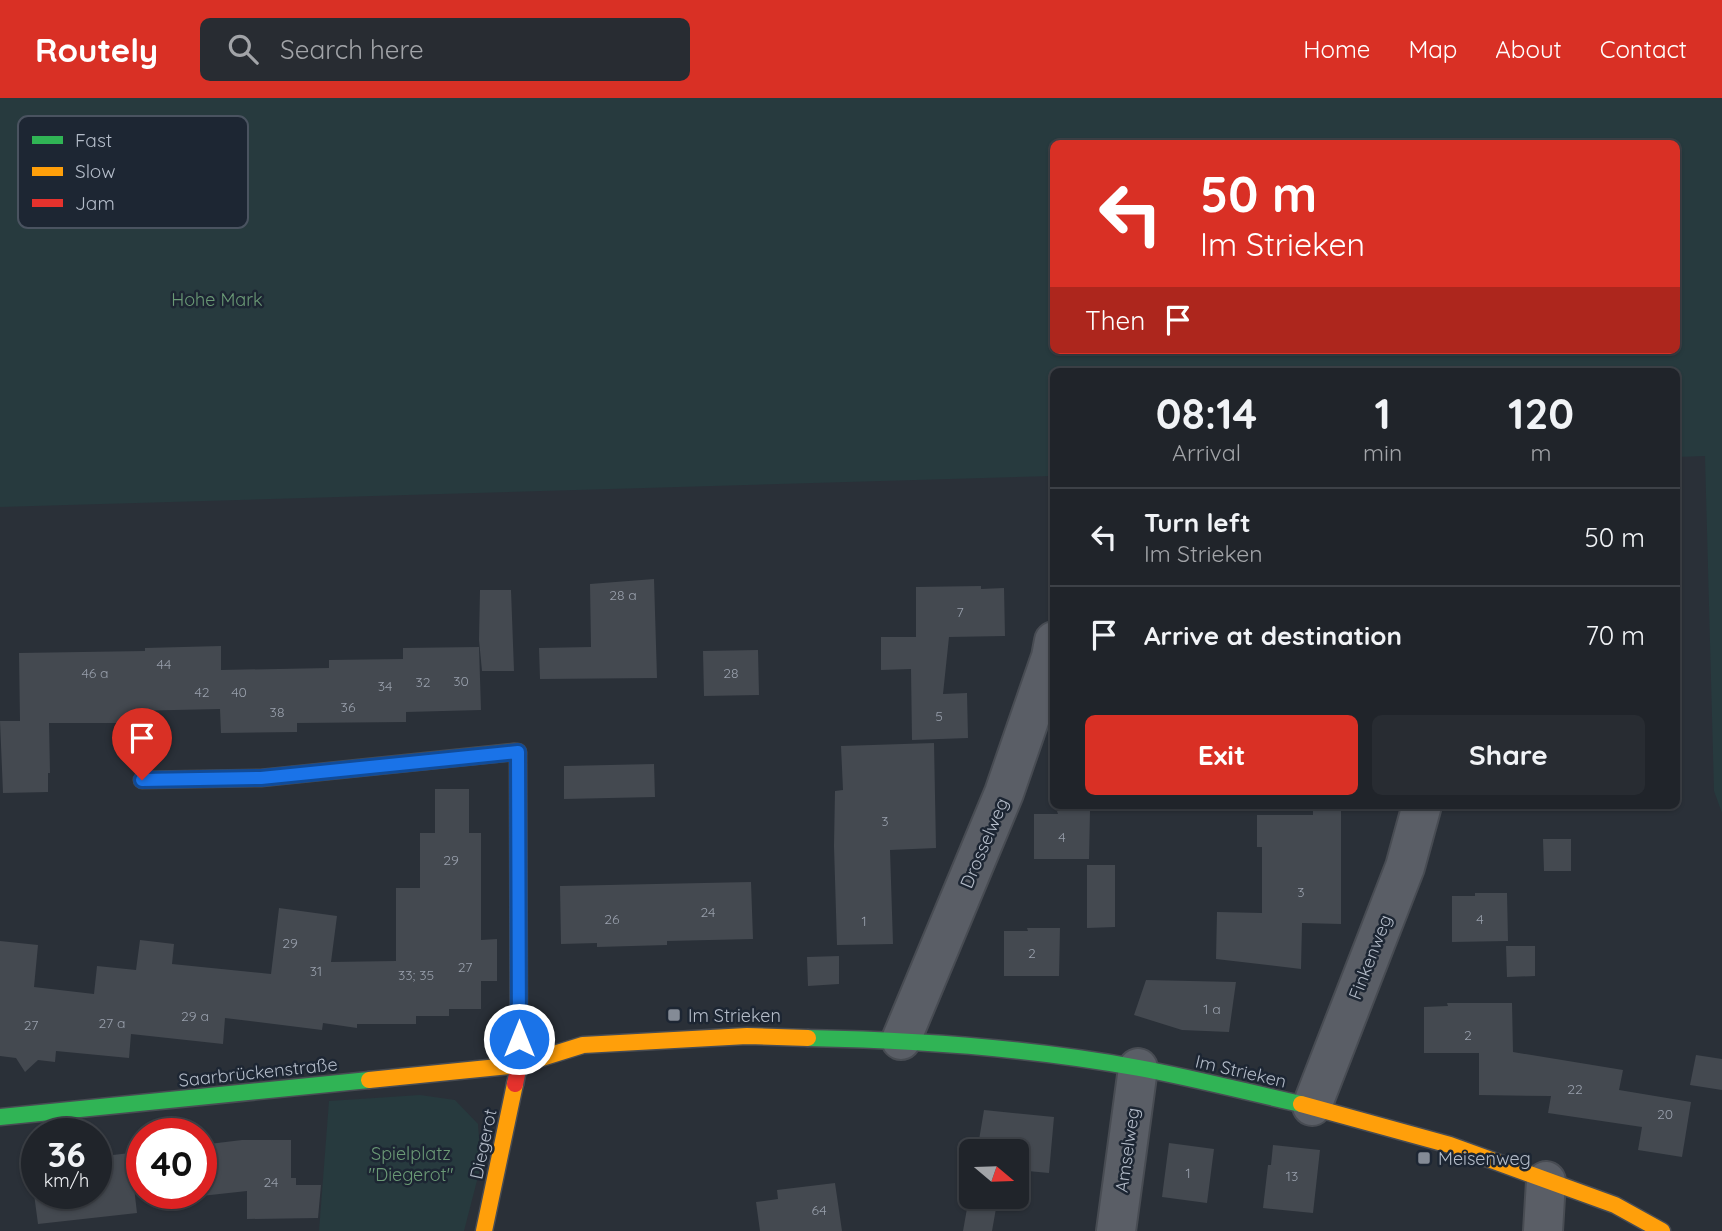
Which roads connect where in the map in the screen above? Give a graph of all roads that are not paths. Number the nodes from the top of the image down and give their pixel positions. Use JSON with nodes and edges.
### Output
{"nodes":[{"id":1,"x":1050,"y":660,"type":"edge"},
{"id":2,"x":142,"y":780,"type":"dead end"},
{"id":3,"x":1421,"y":809,"type":"edge"},
{"id":4,"x":901,"y":1040,"type":"junction"},
{"id":5,"x":520,"y":1065,"type":"junction"},
{"id":6,"x":1138,"y":1068,"type":"junction"},
{"id":7,"x":1312,"y":1107,"type":"junction"},
{"id":8,"x":0,"y":1117,"type":"edge"},
{"id":9,"x":1546,"y":1181,"type":"junction"},
{"id":10,"x":484,"y":1231,"type":"edge"},
{"id":11,"x":1116,"y":1231,"type":"edge"},
{"id":12,"x":1543,"y":1231,"type":"edge"},
{"id":13,"x":1662,"y":1231,"type":"edge"}],
"edges":[{"from":1,"to":4,"type":"street","name":"Drosselweg"},
{"from":2,"to":5,"type":"street"},
{"from":3,"to":7,"type":"street","name":"Finkenweg"},
{"from":4,"to":5,"type":"street","name":"Im Strieken"},
{"from":4,"to":6,"type":"street","name":"Im Strieken"},
{"from":5,"to":8,"type":"street","name":"Saarbrückenstraße"},
{"from":5,"to":10,"type":"street","name":"Diegerot"},
{"from":6,"to":7,"type":"street","name":"Im Strieken"},
{"from":6,"to":11,"type":"street","name":"Amselweg"},
{"from":7,"to":9,"type":"street","name":"Im Strieken"},
{"from":9,"to":12,"type":"street"},
{"from":9,"to":13,"type":"street","name":"Im Strieken"}]}
